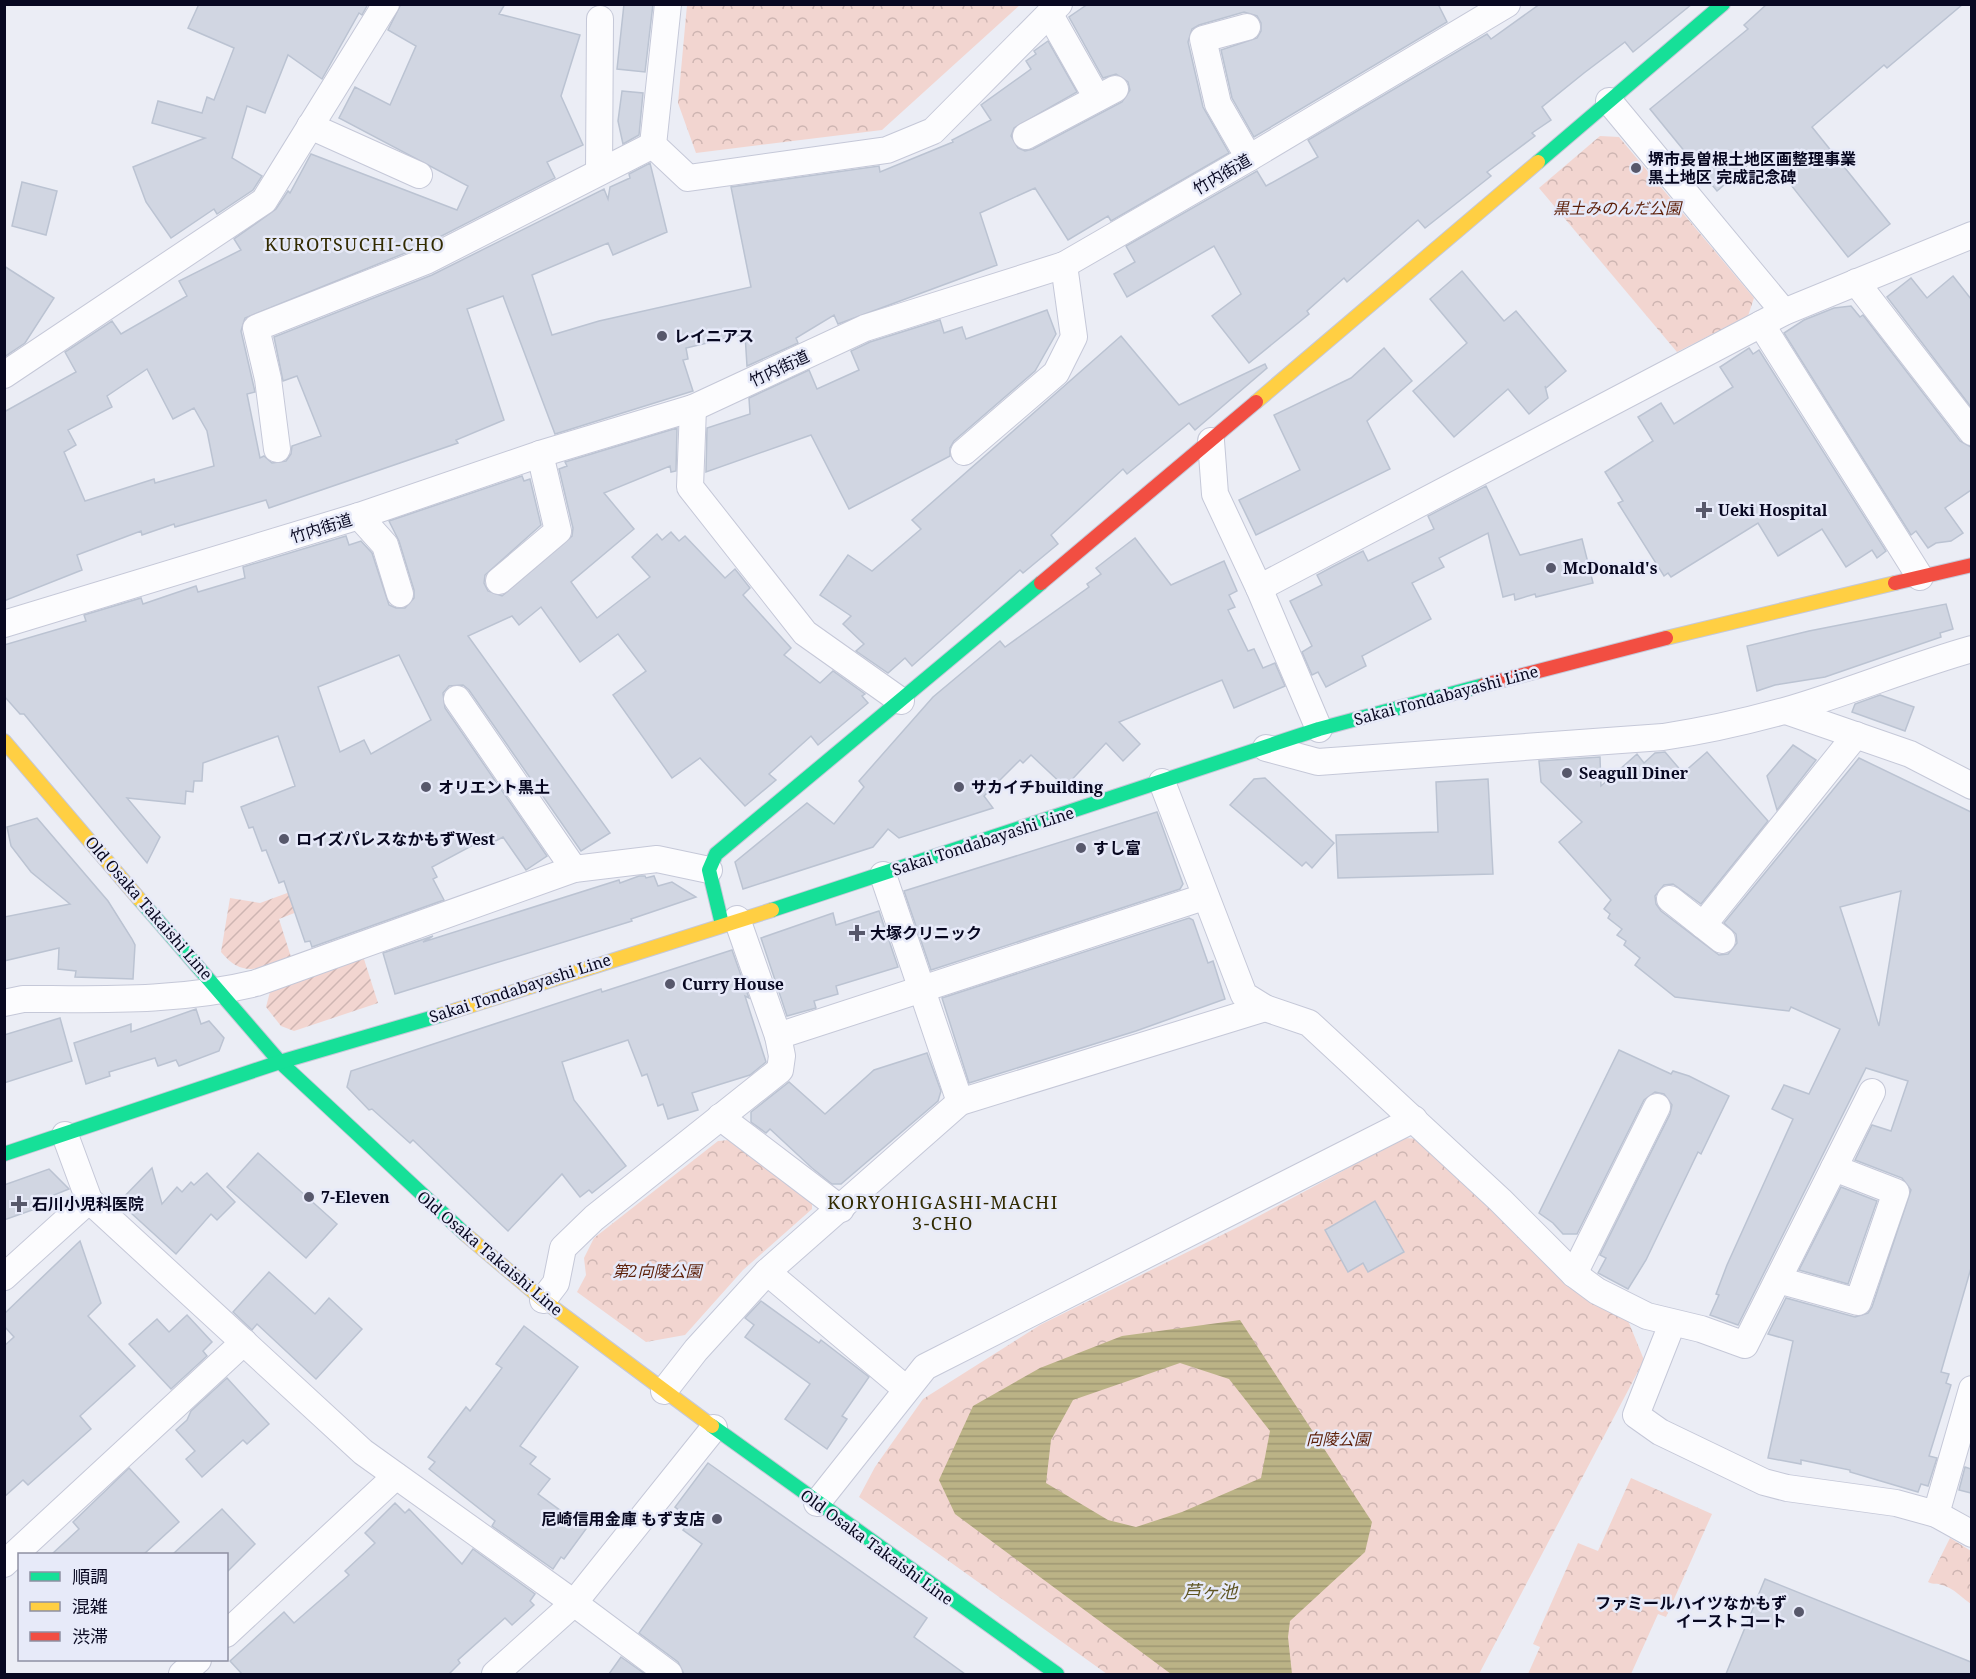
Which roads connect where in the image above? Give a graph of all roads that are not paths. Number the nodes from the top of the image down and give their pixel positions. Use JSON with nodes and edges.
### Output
{"nodes":[{"id":1,"x":386,"y":4,"type":"edge"},
{"id":2,"x":668,"y":4,"type":"edge"},
{"id":3,"x":1507,"y":4,"type":"edge"},
{"id":4,"x":1723,"y":4,"type":"edge"},
{"id":5,"x":1054,"y":10,"type":"edge"},
{"id":6,"x":600,"y":19,"type":"dead end"},
{"id":7,"x":1247,"y":27,"type":"dead end"},
{"id":8,"x":1609,"y":101,"type":"junction"},
{"id":9,"x":310,"y":126,"type":"junction"},
{"id":10,"x":1026,"y":136,"type":"dead end"},
{"id":11,"x":653,"y":145,"type":"junction"},
{"id":12,"x":1250,"y":159,"type":"junction"},
{"id":13,"x":599,"y":172,"type":"junction"},
{"id":14,"x":419,"y":175,"type":"dead end"},
{"id":15,"x":1971,"y":235,"type":"edge"},
{"id":16,"x":1064,"y":265,"type":"junction"},
{"id":17,"x":1856,"y":282,"type":"junction"},
{"id":18,"x":1784,"y":312,"type":"junction"},
{"id":19,"x":1761,"y":324,"type":"junction"},
{"id":20,"x":4,"y":375,"type":"edge"},
{"id":21,"x":693,"y":408,"type":"junction"},
{"id":22,"x":1971,"y":432,"type":"edge"},
{"id":23,"x":1211,"y":441,"type":"junction"},
{"id":24,"x":277,"y":449,"type":"dead end"},
{"id":25,"x":964,"y":453,"type":"dead end"},
{"id":26,"x":540,"y":454,"type":"junction"},
{"id":27,"x":359,"y":516,"type":"junction"},
{"id":28,"x":1971,"y":565,"type":"edge"},
{"id":29,"x":1920,"y":577,"type":"junction"},
{"id":30,"x":499,"y":581,"type":"dead end"},
{"id":31,"x":1259,"y":588,"type":"junction"},
{"id":32,"x":400,"y":594,"type":"dead end"},
{"id":33,"x":4,"y":624,"type":"edge"},
{"id":34,"x":1971,"y":649,"type":"edge"},
{"id":35,"x":457,"y":699,"type":"dead end"},
{"id":36,"x":901,"y":701,"type":"junction"},
{"id":37,"x":1786,"y":711,"type":"junction"},
{"id":38,"x":1320,"y":729,"type":"junction"},
{"id":39,"x":1856,"y":735,"type":"junction"},
{"id":40,"x":4,"y":741,"type":"edge"},
{"id":41,"x":1266,"y":748,"type":"junction"},
{"id":42,"x":1162,"y":782,"type":"junction"},
{"id":43,"x":1971,"y":786,"type":"edge"},
{"id":44,"x":574,"y":869,"type":"junction"},
{"id":45,"x":709,"y":870,"type":"junction"},
{"id":46,"x":883,"y":874,"type":"junction"},
{"id":47,"x":1204,"y":897,"type":"junction"},
{"id":48,"x":1670,"y":899,"type":"dead end"},
{"id":49,"x":730,"y":922,"type":"junction"},
{"id":50,"x":920,"y":988,"type":"junction"},
{"id":51,"x":220,"y":991,"type":"junction"},
{"id":52,"x":4,"y":1003,"type":"edge"},
{"id":53,"x":1265,"y":1008,"type":"junction"},
{"id":54,"x":778,"y":1036,"type":"junction"},
{"id":55,"x":280,"y":1062,"type":"junction"},
{"id":56,"x":1872,"y":1092,"type":"dead end"},
{"id":57,"x":960,"y":1102,"type":"junction"},
{"id":58,"x":1657,"y":1107,"type":"dead end"},
{"id":59,"x":720,"y":1117,"type":"junction"},
{"id":60,"x":1414,"y":1119,"type":"junction"},
{"id":61,"x":65,"y":1135,"type":"junction"},
{"id":62,"x":4,"y":1154,"type":"edge"},
{"id":63,"x":1834,"y":1168,"type":"junction"},
{"id":64,"x":89,"y":1200,"type":"junction"},
{"id":65,"x":841,"y":1209,"type":"junction"},
{"id":66,"x":767,"y":1272,"type":"junction"},
{"id":67,"x":1574,"y":1274,"type":"junction"},
{"id":68,"x":4,"y":1277,"type":"edge"},
{"id":69,"x":1778,"y":1280,"type":"junction"},
{"id":70,"x":543,"y":1300,"type":"junction"},
{"id":71,"x":1672,"y":1324,"type":"junction"},
{"id":72,"x":244,"y":1342,"type":"junction"},
{"id":73,"x":906,"y":1389,"type":"junction"},
{"id":74,"x":1971,"y":1389,"type":"edge"},
{"id":75,"x":664,"y":1391,"type":"junction"},
{"id":76,"x":714,"y":1428,"type":"junction"},
{"id":77,"x":396,"y":1476,"type":"junction"},
{"id":78,"x":817,"y":1503,"type":"junction"},
{"id":79,"x":1936,"y":1514,"type":"junction"},
{"id":80,"x":1971,"y":1534,"type":"edge"},
{"id":81,"x":4,"y":1564,"type":"edge"},
{"id":82,"x":574,"y":1603,"type":"junction"},
{"id":83,"x":228,"y":1632,"type":"edge"},
{"id":84,"x":196,"y":1661,"type":"edge"},
{"id":85,"x":182,"y":1674,"type":"edge"},
{"id":86,"x":495,"y":1674,"type":"edge"},
{"id":87,"x":669,"y":1674,"type":"edge"},
{"id":88,"x":1057,"y":1674,"type":"edge"}],
"edges":[{"from":1,"to":9,"type":"street"},
{"from":2,"to":11,"type":"street"},
{"from":3,"to":12,"type":"street","name":"竹内街道"},
{"from":4,"to":8,"type":"main road"},
{"from":5,"to":10,"type":"street"},
{"from":5,"to":11,"type":"street"},
{"from":6,"to":13,"type":"street"},
{"from":7,"to":12,"type":"street"},
{"from":8,"to":18,"type":"street"},
{"from":8,"to":23,"type":"main road"},
{"from":9,"to":14,"type":"street"},
{"from":9,"to":20,"type":"street"},
{"from":11,"to":13,"type":"street"},
{"from":12,"to":16,"type":"street","name":"竹内街道"},
{"from":13,"to":24,"type":"street"},
{"from":15,"to":17,"type":"street"},
{"from":16,"to":21,"type":"street","name":"竹内街道"},
{"from":16,"to":25,"type":"street"},
{"from":17,"to":18,"type":"street"},
{"from":17,"to":22,"type":"street"},
{"from":18,"to":19,"type":"street"},
{"from":19,"to":29,"type":"street"},
{"from":19,"to":31,"type":"street"},
{"from":21,"to":26,"type":"street","name":"竹内街道"},
{"from":21,"to":36,"type":"street"},
{"from":23,"to":31,"type":"street"},
{"from":23,"to":36,"type":"main road"},
{"from":26,"to":27,"type":"street","name":"竹内街道"},
{"from":26,"to":30,"type":"street"},
{"from":27,"to":32,"type":"street"},
{"from":27,"to":33,"type":"street","name":"竹内街道"},
{"from":28,"to":29,"type":"main road","name":"Sakai Tondabayashi Line"},
{"from":29,"to":38,"type":"main road","name":"Sakai Tondabayashi Line"},
{"from":31,"to":38,"type":"street"},
{"from":34,"to":37,"type":"street"},
{"from":35,"to":44,"type":"street"},
{"from":36,"to":45,"type":"main road"},
{"from":37,"to":39,"type":"street"},
{"from":37,"to":41,"type":"street"},
{"from":38,"to":41,"type":"main road","name":"Sakai Tondabayashi Line"},
{"from":39,"to":43,"type":"street"},
{"from":39,"to":48,"type":"street"},
{"from":40,"to":51,"type":"main road","name":"Old Osaka Takaishi Line"},
{"from":41,"to":42,"type":"main road","name":"Sakai Tondabayashi Line"},
{"from":42,"to":46,"type":"main road","name":"Sakai Tondabayashi Line"},
{"from":42,"to":47,"type":"street"},
{"from":44,"to":45,"type":"street"},
{"from":44,"to":51,"type":"street"},
{"from":45,"to":49,"type":"main road"},
{"from":46,"to":49,"type":"main road","name":"Sakai Tondabayashi Line"},
{"from":46,"to":50,"type":"street"},
{"from":47,"to":50,"type":"street"},
{"from":47,"to":53,"type":"street"},
{"from":49,"to":54,"type":"street"},
{"from":49,"to":55,"type":"main road","name":"Sakai Tondabayashi Line"},
{"from":50,"to":54,"type":"street"},
{"from":50,"to":57,"type":"street"},
{"from":51,"to":52,"type":"street"},
{"from":51,"to":55,"type":"main road","name":"Old Osaka Takaishi Line"},
{"from":53,"to":57,"type":"street"},
{"from":53,"to":60,"type":"street"},
{"from":54,"to":59,"type":"street"},
{"from":55,"to":61,"type":"main road","name":"Sakai Tondabayashi Line"},
{"from":55,"to":70,"type":"main road","name":"Old Osaka Takaishi Line"},
{"from":56,"to":63,"type":"street"},
{"from":57,"to":65,"type":"street"},
{"from":58,"to":67,"type":"street"},
{"from":59,"to":65,"type":"street"},
{"from":59,"to":70,"type":"street"},
{"from":60,"to":67,"type":"street"},
{"from":60,"to":73,"type":"street"},
{"from":61,"to":62,"type":"main road","name":"Sakai Tondabayashi Line"},
{"from":61,"to":64,"type":"street"},
{"from":63,"to":69,"type":"street"},
{"from":63,"to":69,"type":"street"},
{"from":64,"to":68,"type":"street"},
{"from":64,"to":72,"type":"street"},
{"from":65,"to":66,"type":"street"},
{"from":66,"to":73,"type":"street"},
{"from":66,"to":75,"type":"street"},
{"from":67,"to":71,"type":"street"},
{"from":69,"to":71,"type":"street"},
{"from":70,"to":75,"type":"main road","name":"Old Osaka Takaishi Line"},
{"from":71,"to":79,"type":"street"},
{"from":72,"to":77,"type":"street"},
{"from":72,"to":81,"type":"street"},
{"from":73,"to":78,"type":"street"},
{"from":74,"to":79,"type":"street"},
{"from":75,"to":76,"type":"main road","name":"Old Osaka Takaishi Line"},
{"from":76,"to":78,"type":"main road","name":"Old Osaka Takaishi Line"},
{"from":76,"to":82,"type":"street"},
{"from":77,"to":82,"type":"street"},
{"from":77,"to":83,"type":"street"},
{"from":78,"to":88,"type":"main road","name":"Old Osaka Takaishi Line"},
{"from":79,"to":80,"type":"street"},
{"from":82,"to":86,"type":"street"},
{"from":82,"to":87,"type":"street"},
{"from":84,"to":85,"type":"street"}]}
